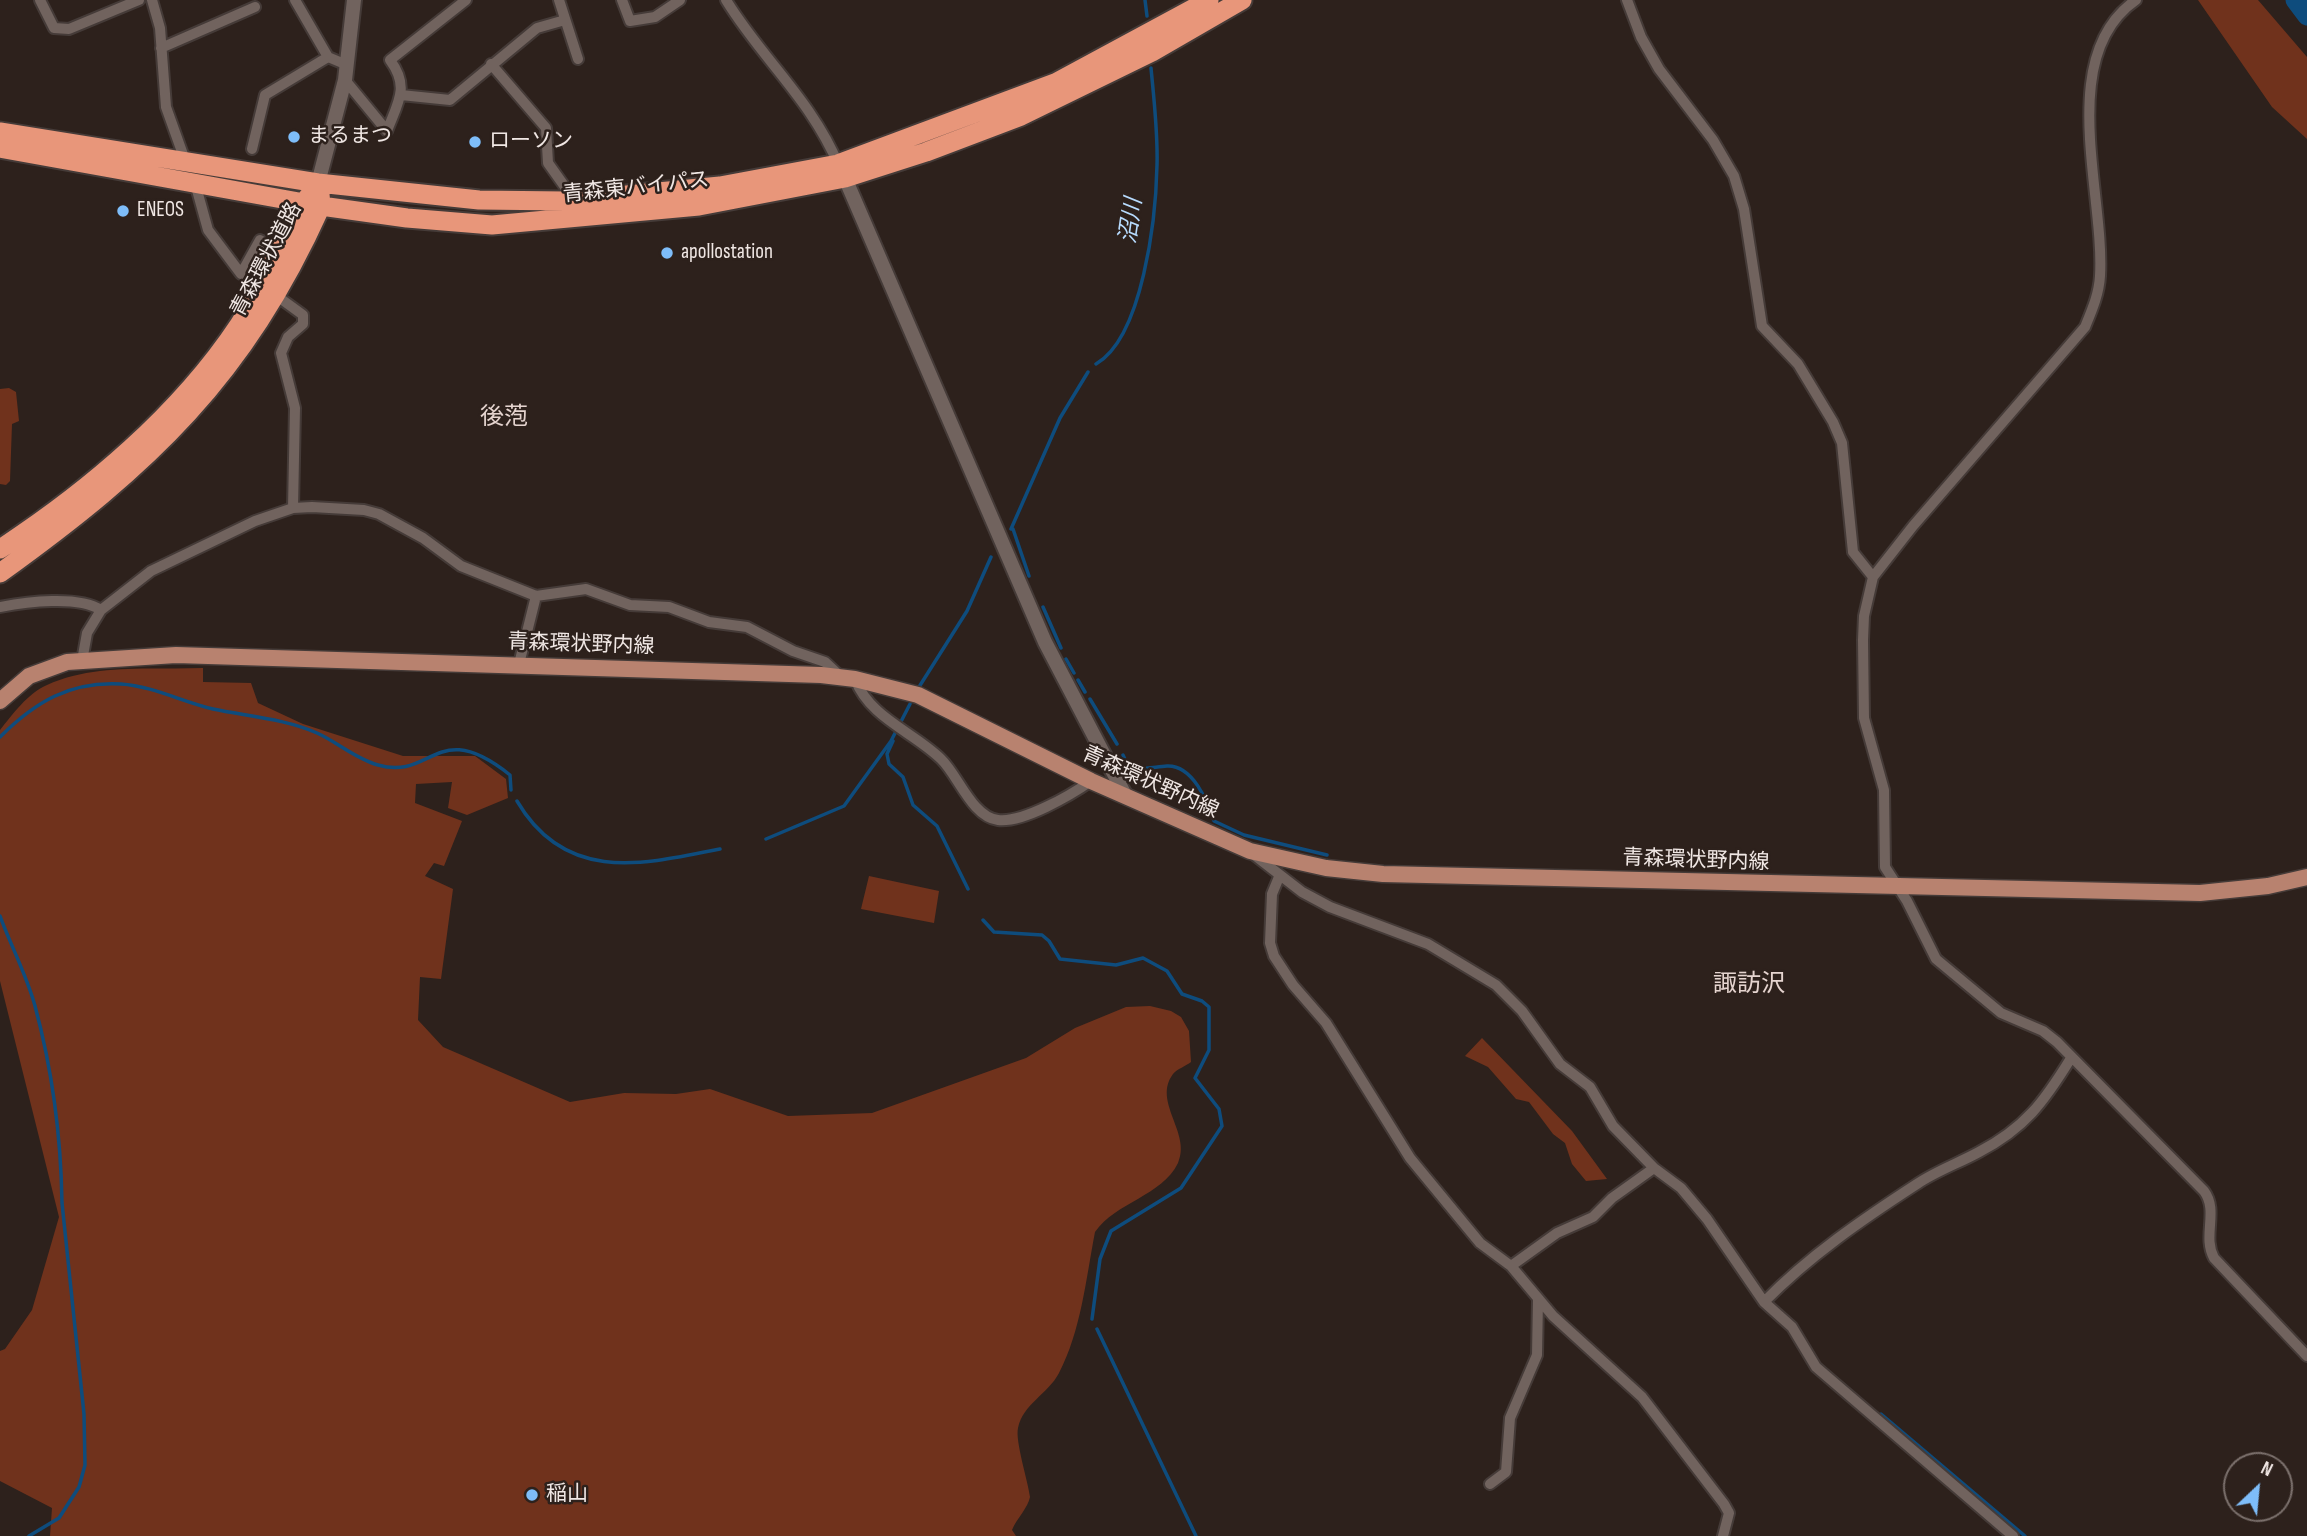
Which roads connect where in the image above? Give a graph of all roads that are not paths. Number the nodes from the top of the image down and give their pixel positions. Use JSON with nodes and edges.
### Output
{"nodes":[{"id":1,"x":40,"y":0,"type":"edge"},
{"id":2,"x":139,"y":0,"type":"edge"},
{"id":3,"x":152,"y":0,"type":"edge"},
{"id":4,"x":295,"y":0,"type":"edge"},
{"id":5,"x":354,"y":0,"type":"edge"},
{"id":6,"x":466,"y":0,"type":"edge"},
{"id":7,"x":559,"y":0,"type":"edge"},
{"id":8,"x":622,"y":0,"type":"edge"},
{"id":9,"x":680,"y":0,"type":"edge"},
{"id":10,"x":726,"y":0,"type":"edge"},
{"id":11,"x":1209,"y":0,"type":"edge"},
{"id":12,"x":1242,"y":0,"type":"edge"},
{"id":13,"x":1627,"y":0,"type":"edge"},
{"id":14,"x":2136,"y":0,"type":"edge"},
{"id":15,"x":255,"y":8,"type":"dead end"},
{"id":16,"x":565,"y":19,"type":"junction"},
{"id":17,"x":161,"y":48,"type":"junction"},
{"id":18,"x":328,"y":57,"type":"junction"},
{"id":19,"x":578,"y":59,"type":"dead end"},
{"id":20,"x":491,"y":64,"type":"junction"},
{"id":21,"x":347,"y":65,"type":"junction"},
{"id":22,"x":345,"y":80,"type":"junction"},
{"id":23,"x":401,"y":95,"type":"junction"},
{"id":24,"x":0,"y":132,"type":"edge"},
{"id":25,"x":0,"y":148,"type":"edge"},
{"id":26,"x":253,"y":149,"type":"dead end"},
{"id":27,"x":186,"y":163,"type":"junction"},
{"id":28,"x":841,"y":171,"type":"junction"},
{"id":29,"x":195,"y":183,"type":"junction"},
{"id":30,"x":318,"y":183,"type":"junction"},
{"id":31,"x":575,"y":201,"type":"junction"},
{"id":32,"x":313,"y":204,"type":"junction"},
{"id":33,"x":280,"y":252,"type":"junction"},
{"id":34,"x":277,"y":296,"type":"junction"},
{"id":35,"x":293,"y":508,"type":"junction"},
{"id":36,"x":0,"y":549,"type":"edge"},
{"id":37,"x":0,"y":573,"type":"edge"},
{"id":38,"x":1873,"y":577,"type":"junction"},
{"id":39,"x":536,"y":596,"type":"junction"},
{"id":40,"x":0,"y":607,"type":"edge"},
{"id":41,"x":101,"y":610,"type":"junction"},
{"id":42,"x":82,"y":661,"type":"junction"},
{"id":43,"x":519,"y":664,"type":"junction"},
{"id":44,"x":849,"y":678,"type":"junction"},
{"id":45,"x":0,"y":701,"type":"edge"},
{"id":46,"x":1091,"y":781,"type":"junction"},
{"id":47,"x":1125,"y":795,"type":"junction"},
{"id":48,"x":1250,"y":851,"type":"junction"},
{"id":49,"x":1279,"y":877,"type":"junction"},
{"id":50,"x":2307,"y":877,"type":"edge"},
{"id":51,"x":1897,"y":888,"type":"junction"},
{"id":52,"x":2071,"y":1058,"type":"junction"},
{"id":53,"x":1654,"y":1168,"type":"junction"},
{"id":54,"x":1511,"y":1266,"type":"junction"},
{"id":55,"x":1538,"y":1300,"type":"junction"},
{"id":56,"x":1764,"y":1301,"type":"junction"},
{"id":57,"x":2307,"y":1356,"type":"edge"},
{"id":58,"x":1490,"y":1484,"type":"dead end"},
{"id":59,"x":1723,"y":1536,"type":"edge"},
{"id":60,"x":2012,"y":1536,"type":"edge"}],
"edges":[{"from":1,"to":2,"type":"street"},
{"from":3,"to":17,"type":"street"},
{"from":4,"to":18,"type":"street"},
{"from":5,"to":21,"type":"street"},
{"from":6,"to":23,"type":"street"},
{"from":7,"to":16,"type":"street"},
{"from":8,"to":9,"type":"street"},
{"from":10,"to":28,"type":"street"},
{"from":11,"to":28,"type":"highway","name":"青森東バイパス"},
{"from":12,"to":28,"type":"highway","name":"青森東バイパス"},
{"from":13,"to":38,"type":"street"},
{"from":14,"to":38,"type":"street"},
{"from":15,"to":17,"type":"street"},
{"from":16,"to":19,"type":"street"},
{"from":16,"to":20,"type":"street"},
{"from":17,"to":27,"type":"street"},
{"from":18,"to":21,"type":"street"},
{"from":18,"to":26,"type":"street"},
{"from":20,"to":23,"type":"street"},
{"from":20,"to":31,"type":"street"},
{"from":21,"to":22,"type":"street"},
{"from":22,"to":23,"type":"street"},
{"from":22,"to":30,"type":"street"},
{"from":24,"to":27,"type":"highway","name":"青森東バイパス"},
{"from":25,"to":29,"type":"highway","name":"青森東バイパス"},
{"from":27,"to":30,"type":"highway","name":"青森東バイパス"},
{"from":28,"to":31,"type":"highway","name":"青森東バイパス"},
{"from":28,"to":32,"type":"highway","name":"青森東バイパス"},
{"from":28,"to":47,"type":"street"},
{"from":29,"to":32,"type":"highway","name":"青森東バイパス"},
{"from":29,"to":33,"type":"street"},
{"from":30,"to":31,"type":"highway","name":"青森東バイパス"},
{"from":30,"to":32,"type":"highway","name":"青森環状道路"},
{"from":32,"to":33,"type":"highway","name":"青森環状道路"},
{"from":32,"to":34,"type":"highway","name":"青森環状道路"},
{"from":33,"to":36,"type":"highway","name":"青森環状道路"},
{"from":34,"to":35,"type":"street"},
{"from":34,"to":37,"type":"highway","name":"青森環状道路"},
{"from":35,"to":39,"type":"street"},
{"from":35,"to":41,"type":"street"},
{"from":38,"to":51,"type":"street"},
{"from":39,"to":43,"type":"street"},
{"from":39,"to":44,"type":"street"},
{"from":40,"to":41,"type":"street"},
{"from":41,"to":42,"type":"street"},
{"from":42,"to":43,"type":"main road","name":"青森環状野内線"},
{"from":42,"to":45,"type":"main road","name":"青森環状野内線"},
{"from":43,"to":44,"type":"main road","name":"青森環状野内線"},
{"from":44,"to":46,"type":"main road","name":"青森環状野内線"},
{"from":44,"to":46,"type":"street"},
{"from":46,"to":47,"type":"main road","name":"青森環状野内線"},
{"from":47,"to":48,"type":"main road","name":"青森環状野内線"},
{"from":48,"to":49,"type":"street"},
{"from":48,"to":51,"type":"main road","name":"青森環状野内線"},
{"from":49,"to":53,"type":"street"},
{"from":49,"to":54,"type":"street"},
{"from":50,"to":51,"type":"main road","name":"青森環状野内線"},
{"from":51,"to":52,"type":"street"},
{"from":52,"to":56,"type":"street"},
{"from":52,"to":57,"type":"street"},
{"from":53,"to":54,"type":"street"},
{"from":53,"to":56,"type":"street"},
{"from":54,"to":55,"type":"street"},
{"from":55,"to":58,"type":"street"},
{"from":55,"to":59,"type":"street"},
{"from":56,"to":60,"type":"street"}]}
